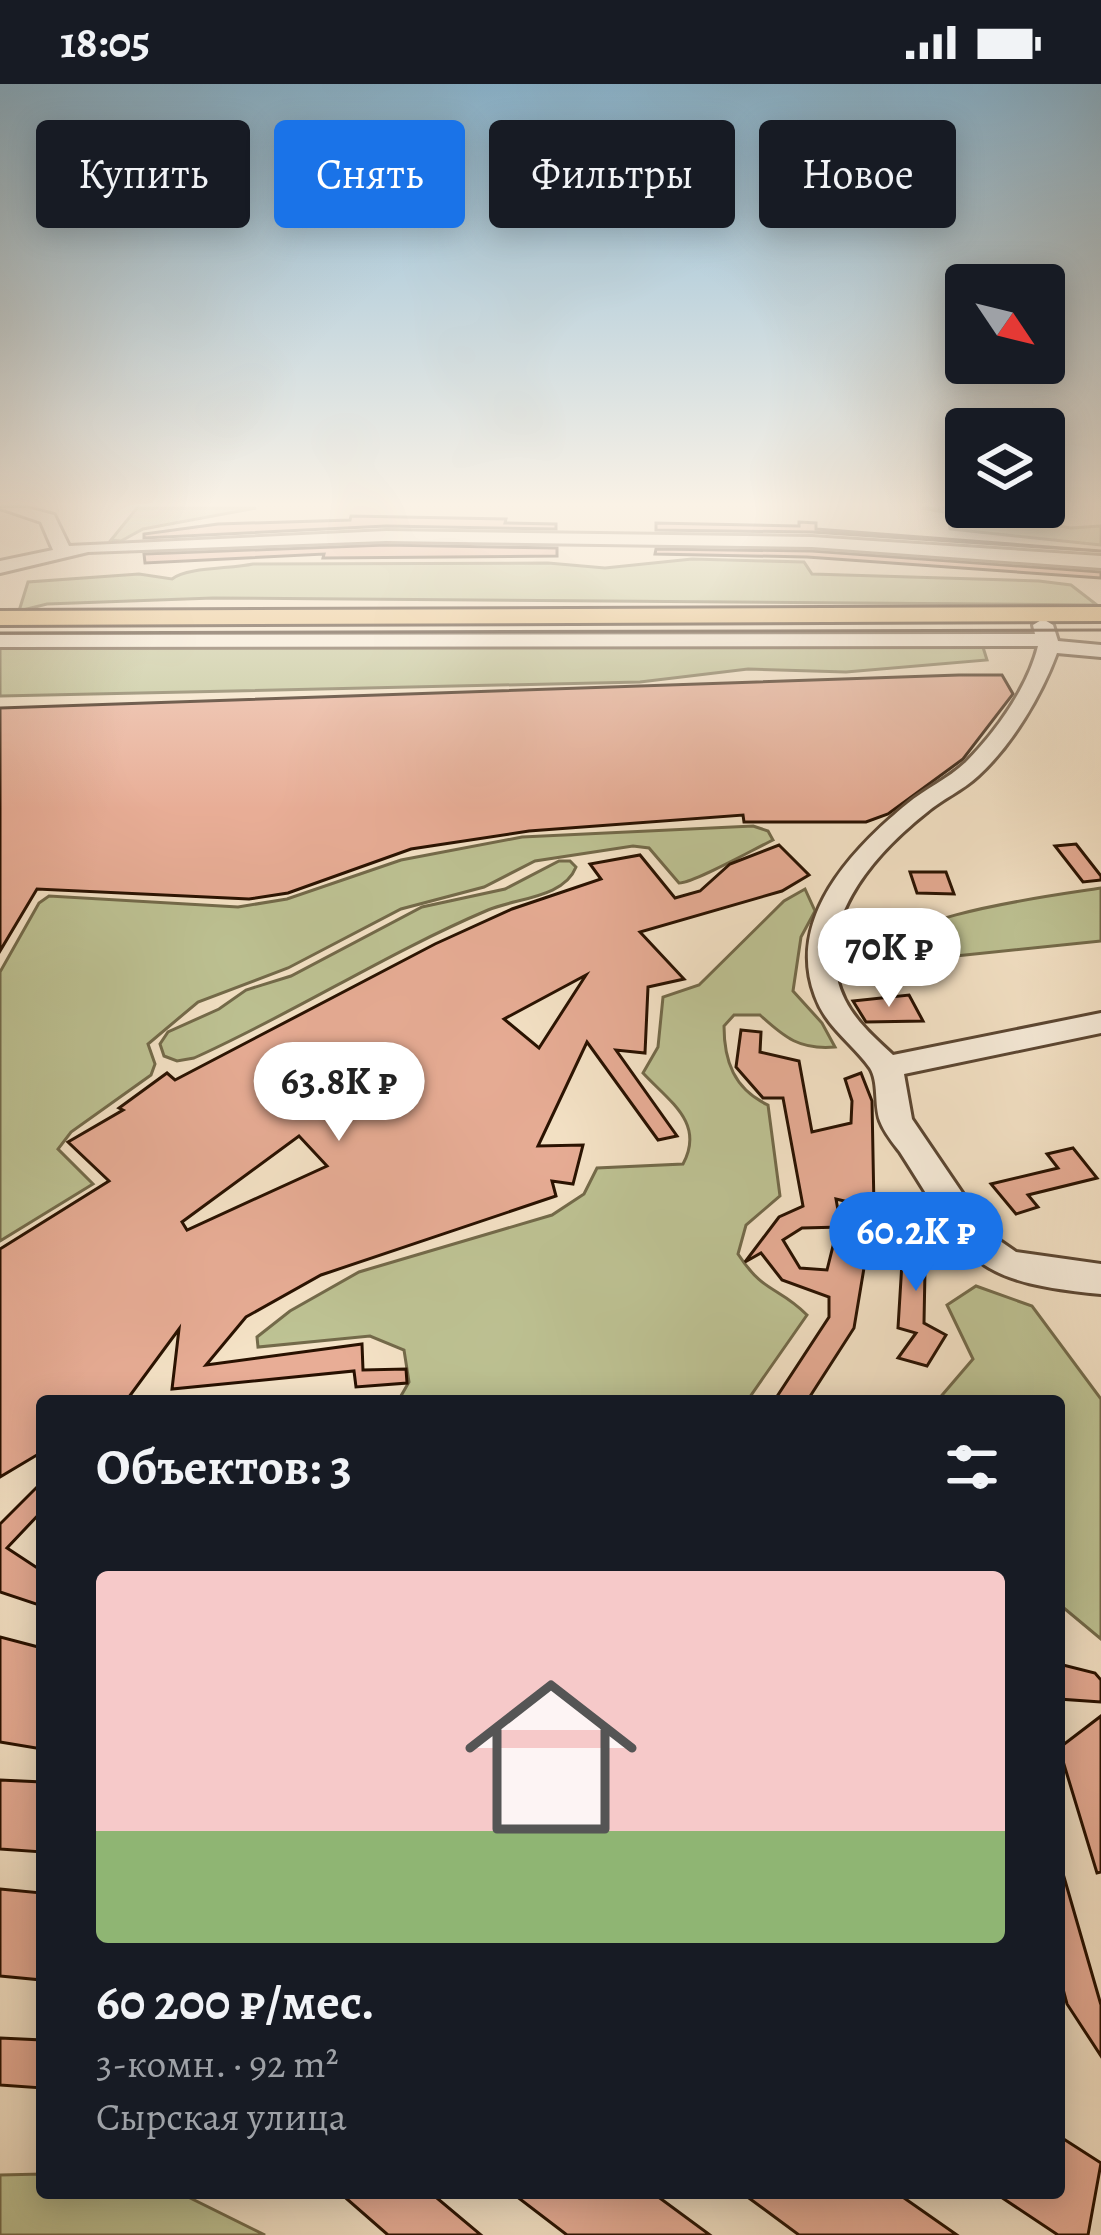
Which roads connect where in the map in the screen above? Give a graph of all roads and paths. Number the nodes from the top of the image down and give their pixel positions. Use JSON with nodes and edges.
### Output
{"nodes":[{"id":1,"x":1101,"y":614,"type":"edge"},
{"id":2,"x":0,"y":618,"type":"edge"},
{"id":3,"x":1101,"y":625,"type":"edge"},
{"id":4,"x":0,"y":627,"type":"edge"},
{"id":5,"x":1046,"y":637,"type":"junction"},
{"id":6,"x":0,"y":640,"type":"edge"},
{"id":7,"x":1101,"y":651,"type":"edge"},
{"id":8,"x":1101,"y":1023,"type":"edge"},
{"id":9,"x":887,"y":1067,"type":"junction"},
{"id":10,"x":1101,"y":1279,"type":"edge"}],
"edges":[{"from":1,"to":2,"type":"main road"},
{"from":3,"to":5,"type":"main road"},
{"from":4,"to":5,"type":"main road"},
{"from":5,"to":6,"type":"street"},
{"from":5,"to":7,"type":"street"},
{"from":5,"to":9,"type":"street"},
{"from":8,"to":9,"type":"street"},
{"from":9,"to":10,"type":"street"}]}
